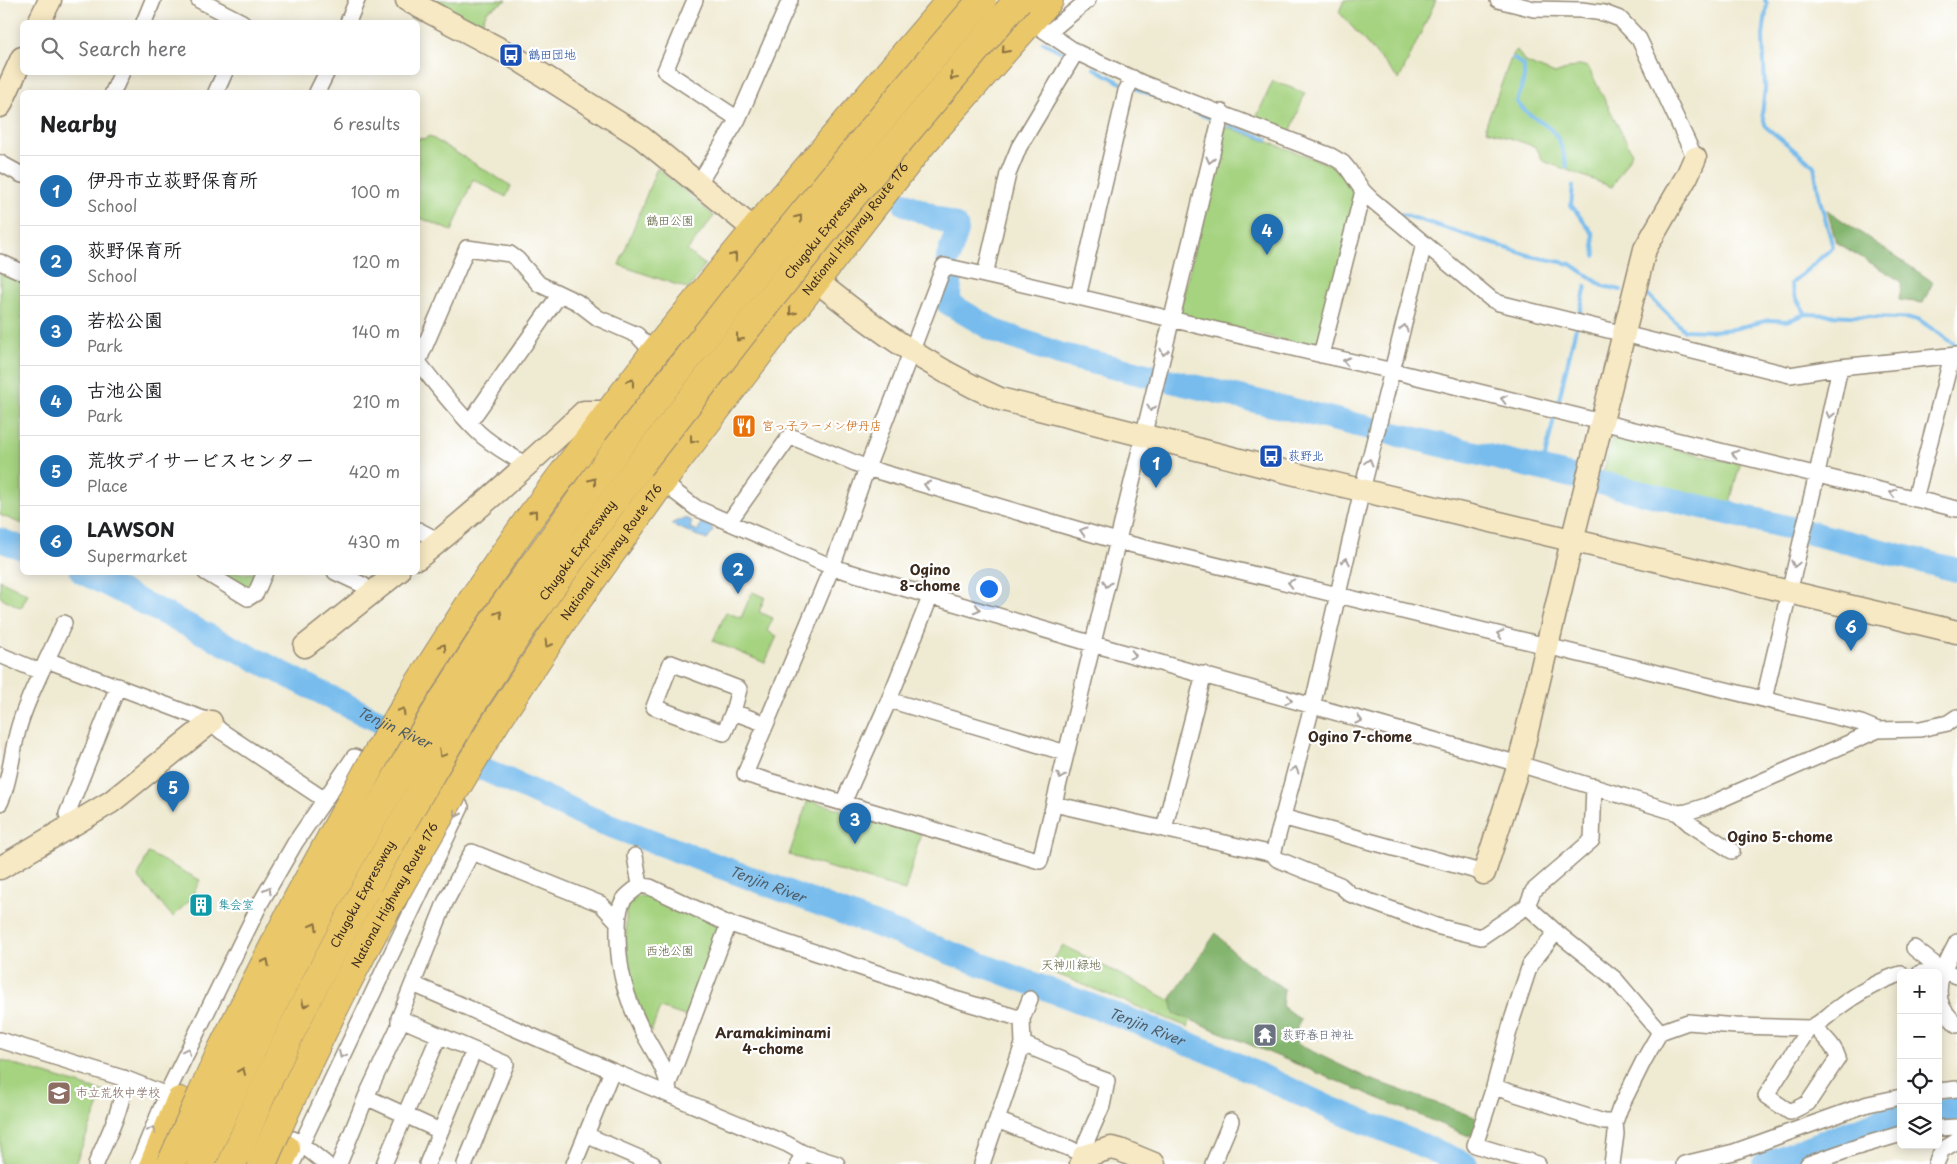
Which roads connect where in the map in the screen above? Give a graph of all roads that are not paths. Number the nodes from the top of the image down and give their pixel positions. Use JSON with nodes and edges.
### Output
{"nodes":[{"id":1,"x":50,"y":0,"type":"edge"},
{"id":2,"x":153,"y":0,"type":"edge"},
{"id":3,"x":198,"y":0,"type":"edge"},
{"id":4,"x":357,"y":0,"type":"edge"},
{"id":5,"x":407,"y":0,"type":"edge"},
{"id":6,"x":695,"y":0,"type":"edge"},
{"id":7,"x":790,"y":0,"type":"edge"},
{"id":8,"x":951,"y":0,"type":"edge"},
{"id":9,"x":982,"y":0,"type":"edge"},
{"id":10,"x":1049,"y":0,"type":"edge"},
{"id":11,"x":1088,"y":0,"type":"edge"},
{"id":12,"x":1498,"y":0,"type":"edge"},
{"id":13,"x":1032,"y":18,"type":"edge"},
{"id":14,"x":40,"y":20,"type":"edge"},
{"id":15,"x":145,"y":20,"type":"edge"},
{"id":16,"x":238,"y":20,"type":"edge"},
{"id":17,"x":349,"y":20,"type":"edge"},
{"id":18,"x":1076,"y":52,"type":"junction"},
{"id":19,"x":20,"y":62,"type":"edge"},
{"id":20,"x":121,"y":75,"type":"edge"},
{"id":21,"x":224,"y":75,"type":"edge"},
{"id":22,"x":326,"y":75,"type":"edge"},
{"id":23,"x":1133,"y":78,"type":"junction"},
{"id":24,"x":114,"y":90,"type":"edge"},
{"id":25,"x":217,"y":90,"type":"edge"},
{"id":26,"x":318,"y":90,"type":"edge"},
{"id":27,"x":0,"y":106,"type":"edge"},
{"id":28,"x":1222,"y":112,"type":"junction"},
{"id":29,"x":738,"y":119,"type":"junction"},
{"id":30,"x":1695,"y":158,"type":"joint"},
{"id":31,"x":0,"y":163,"type":"edge"},
{"id":32,"x":20,"y":173,"type":"edge"},
{"id":33,"x":699,"y":183,"type":"junction"},
{"id":34,"x":1363,"y":191,"type":"junction"},
{"id":35,"x":755,"y":230,"type":"junction"},
{"id":36,"x":1424,"y":244,"type":"junction"},
{"id":37,"x":0,"y":262,"type":"edge"},
{"id":38,"x":20,"y":271,"type":"edge"},
{"id":39,"x":985,"y":275,"type":"junction"},
{"id":40,"x":817,"y":281,"type":"junction"},
{"id":41,"x":560,"y":294,"type":"junction"},
{"id":42,"x":1078,"y":297,"type":"junction"},
{"id":43,"x":1172,"y":318,"type":"junction"},
{"id":44,"x":1624,"y":334,"type":"junction"},
{"id":45,"x":654,"y":353,"type":"junction"},
{"id":46,"x":912,"y":353,"type":"junction"},
{"id":47,"x":1321,"y":355,"type":"junction"},
{"id":48,"x":1955,"y":356,"type":"edge"},
{"id":49,"x":420,"y":357,"type":"edge"},
{"id":50,"x":420,"y":364,"type":"edge"},
{"id":51,"x":1840,"y":367,"type":"junction"},
{"id":52,"x":1393,"y":371,"type":"junction"},
{"id":53,"x":609,"y":412,"type":"junction"},
{"id":54,"x":1602,"y":422,"type":"junction"},
{"id":55,"x":469,"y":423,"type":"junction"},
{"id":56,"x":1144,"y":435,"type":"junction"},
{"id":57,"x":527,"y":466,"type":"junction"},
{"id":58,"x":867,"y":468,"type":"junction"},
{"id":59,"x":668,"y":474,"type":"junction"},
{"id":60,"x":1817,"y":474,"type":"junction"},
{"id":61,"x":1362,"y":490,"type":"junction"},
{"id":62,"x":1915,"y":499,"type":"junction"},
{"id":63,"x":1957,"y":509,"type":"edge"},
{"id":64,"x":729,"y":522,"type":"junction"},
{"id":65,"x":420,"y":531,"type":"edge"},
{"id":66,"x":439,"y":541,"type":"junction"},
{"id":67,"x":1117,"y":541,"type":"junction"},
{"id":68,"x":1572,"y":541,"type":"junction"},
{"id":69,"x":420,"y":556,"type":"edge"},
{"id":70,"x":832,"y":567,"type":"junction"},
{"id":71,"x":210,"y":575,"type":"edge"},
{"id":72,"x":264,"y":575,"type":"edge"},
{"id":73,"x":341,"y":575,"type":"edge"},
{"id":74,"x":394,"y":575,"type":"edge"},
{"id":75,"x":1788,"y":591,"type":"junction"},
{"id":76,"x":370,"y":594,"type":"junction"},
{"id":77,"x":1339,"y":594,"type":"junction"},
{"id":78,"x":931,"y":595,"type":"junction"},
{"id":79,"x":64,"y":624,"type":"dead end"},
{"id":80,"x":1957,"y":632,"type":"edge"},
{"id":81,"x":1093,"y":644,"type":"junction"},
{"id":82,"x":1548,"y":645,"type":"junction"},
{"id":83,"x":305,"y":646,"type":"dead end"},
{"id":84,"x":0,"y":655,"type":"edge"},
{"id":85,"x":44,"y":666,"type":"junction"},
{"id":86,"x":1204,"y":674,"type":"junction"},
{"id":87,"x":118,"y":686,"type":"junction"},
{"id":88,"x":1764,"y":699,"type":"junction"},
{"id":89,"x":889,"y":700,"type":"junction"},
{"id":90,"x":1312,"y":707,"type":"junction"},
{"id":91,"x":732,"y":712,"type":"junction"},
{"id":92,"x":1957,"y":717,"type":"edge"},
{"id":93,"x":211,"y":722,"type":"junction"},
{"id":94,"x":766,"y":724,"type":"junction"},
{"id":95,"x":1878,"y":730,"type":"junction"},
{"id":96,"x":1066,"y":753,"type":"junction"},
{"id":97,"x":377,"y":754,"type":"junction"},
{"id":98,"x":1519,"y":764,"type":"junction"},
{"id":99,"x":1594,"y":786,"type":"junction"},
{"id":100,"x":325,"y":800,"type":"junction"},
{"id":101,"x":0,"y":802,"type":"edge"},
{"id":102,"x":843,"y":803,"type":"junction"},
{"id":103,"x":1054,"y":804,"type":"junction"},
{"id":104,"x":442,"y":810,"type":"junction"},
{"id":105,"x":1678,"y":813,"type":"junction"},
{"id":106,"x":1282,"y":817,"type":"junction"},
{"id":107,"x":73,"y":825,"type":"junction"},
{"id":108,"x":1164,"y":829,"type":"junction"},
{"id":109,"x":1732,"y":850,"type":"dead end"},
{"id":110,"x":1273,"y":854,"type":"junction"},
{"id":111,"x":635,"y":856,"type":"dead end"},
{"id":112,"x":0,"y":868,"type":"edge"},
{"id":113,"x":1484,"y":873,"type":"joint"},
{"id":114,"x":640,"y":885,"type":"junction"},
{"id":115,"x":1527,"y":906,"type":"junction"},
{"id":116,"x":618,"y":922,"type":"junction"},
{"id":117,"x":728,"y":923,"type":"junction"},
{"id":118,"x":1556,"y":932,"type":"junction"},
{"id":119,"x":1957,"y":942,"type":"edge"},
{"id":120,"x":1914,"y":948,"type":"dead end"},
{"id":121,"x":1950,"y":973,"type":"edge"},
{"id":122,"x":1897,"y":975,"type":"edge"},
{"id":123,"x":413,"y":984,"type":"junction"},
{"id":124,"x":1030,"y":999,"type":"dead end"},
{"id":125,"x":399,"y":1018,"type":"junction"},
{"id":126,"x":1022,"y":1020,"type":"junction"},
{"id":127,"x":1957,"y":1025,"type":"edge"},
{"id":128,"x":1812,"y":1027,"type":"junction"},
{"id":129,"x":1660,"y":1032,"type":"junction"},
{"id":130,"x":439,"y":1036,"type":"junction"},
{"id":131,"x":0,"y":1040,"type":"edge"},
{"id":132,"x":1023,"y":1044,"type":"junction"},
{"id":133,"x":474,"y":1050,"type":"junction"},
{"id":134,"x":612,"y":1071,"type":"junction"},
{"id":135,"x":124,"y":1078,"type":"junction"},
{"id":136,"x":1494,"y":1087,"type":"junction"},
{"id":137,"x":669,"y":1088,"type":"junction"},
{"id":138,"x":1957,"y":1089,"type":"edge"},
{"id":139,"x":1942,"y":1090,"type":"edge"},
{"id":140,"x":173,"y":1094,"type":"junction"},
{"id":141,"x":366,"y":1097,"type":"junction"},
{"id":142,"x":1897,"y":1098,"type":"edge"},
{"id":143,"x":405,"y":1115,"type":"junction"},
{"id":144,"x":997,"y":1120,"type":"junction"},
{"id":145,"x":1231,"y":1121,"type":"dead end"},
{"id":146,"x":1615,"y":1122,"type":"junction"},
{"id":147,"x":1957,"y":1127,"type":"edge"},
{"id":148,"x":1942,"y":1128,"type":"edge"},
{"id":149,"x":440,"y":1131,"type":"junction"},
{"id":150,"x":586,"y":1135,"type":"junction"},
{"id":151,"x":1897,"y":1135,"type":"edge"},
{"id":152,"x":1957,"y":1141,"type":"edge"},
{"id":153,"x":289,"y":1155,"type":"edge"},
{"id":154,"x":801,"y":1158,"type":"edge"},
{"id":155,"x":1083,"y":1160,"type":"edge"},
{"id":156,"x":96,"y":1164,"type":"edge"},
{"id":157,"x":138,"y":1164,"type":"edge"},
{"id":158,"x":154,"y":1164,"type":"edge"},
{"id":159,"x":171,"y":1164,"type":"edge"},
{"id":160,"x":201,"y":1164,"type":"edge"},
{"id":161,"x":232,"y":1164,"type":"edge"},
{"id":162,"x":262,"y":1164,"type":"edge"},
{"id":163,"x":326,"y":1164,"type":"edge"},
{"id":164,"x":339,"y":1164,"type":"edge"},
{"id":165,"x":384,"y":1164,"type":"edge"},
{"id":166,"x":427,"y":1164,"type":"edge"},
{"id":167,"x":465,"y":1164,"type":"edge"},
{"id":168,"x":574,"y":1164,"type":"edge"},
{"id":169,"x":653,"y":1164,"type":"edge"},
{"id":170,"x":837,"y":1164,"type":"edge"},
{"id":171,"x":982,"y":1164,"type":"edge"},
{"id":172,"x":1154,"y":1164,"type":"edge"},
{"id":173,"x":1212,"y":1164,"type":"edge"},
{"id":174,"x":1538,"y":1164,"type":"edge"},
{"id":175,"x":1612,"y":1164,"type":"edge"},
{"id":176,"x":1684,"y":1164,"type":"edge"},
{"id":177,"x":1808,"y":1164,"type":"edge"},
{"id":178,"x":1936,"y":1164,"type":"edge"}],
"edges":[{"from":1,"to":14,"type":"street"},
{"from":2,"to":15,"type":"street"},
{"from":3,"to":16,"type":"street"},
{"from":4,"to":17,"type":"street"},
{"from":5,"to":33,"type":"street"},
{"from":6,"to":29,"type":"street"},
{"from":7,"to":29,"type":"street"},
{"from":8,"to":35,"type":"highway"},
{"from":160,"to":9,"type":"highway","one_way":true,"bridge":true},
{"from":10,"to":13,"type":"highway","name":"National Highway Route 176"},
{"from":11,"to":13,"type":"street"},
{"from":12,"to":30,"type":"street"},
{"from":13,"to":18,"type":"street"},
{"from":13,"to":40,"type":"highway","name":"National Highway Route 176","one_way":true},
{"from":13,"to":161,"type":"highway","name":"Chugoku Expressway","one_way":true,"bridge":true},
{"from":18,"to":23,"type":"street"},
{"from":18,"to":39,"type":"street"},
{"from":19,"to":27,"type":"street"},
{"from":20,"to":24,"type":"street"},
{"from":21,"to":25,"type":"street"},
{"from":22,"to":26,"type":"street"},
{"from":23,"to":28,"type":"street"},
{"from":23,"to":42,"type":"street"},
{"from":28,"to":34,"type":"street"},
{"from":28,"to":43,"type":"street","one_way":true},
{"from":29,"to":33,"type":"street"},
{"from":30,"to":44,"type":"street"},
{"from":31,"to":32,"type":"street"},
{"from":33,"to":35,"type":"street"},
{"from":34,"to":36,"type":"street"},
{"from":34,"to":47,"type":"street"},
{"from":35,"to":40,"type":"street"},
{"from":45,"to":35,"type":"highway","one_way":true},
{"from":36,"to":44,"type":"street"},
{"from":52,"to":36,"type":"street","one_way":true},
{"from":37,"to":38,"type":"street"},
{"from":39,"to":42,"type":"street"},
{"from":39,"to":46,"type":"street"},
{"from":40,"to":46,"type":"street"},
{"from":40,"to":59,"type":"highway","name":"National Highway Route 176","one_way":true},
{"from":41,"to":45,"type":"street"},
{"from":41,"to":49,"type":"street"},
{"from":41,"to":55,"type":"street"},
{"from":42,"to":43,"type":"street"},
{"from":43,"to":47,"type":"street"},
{"from":43,"to":56,"type":"street","one_way":true},
{"from":44,"to":51,"type":"street"},
{"from":44,"to":54,"type":"street"},
{"from":53,"to":45,"type":"highway","one_way":true},
{"from":46,"to":56,"type":"street"},
{"from":46,"to":58,"type":"street"},
{"from":52,"to":47,"type":"street","one_way":true},
{"from":48,"to":51,"type":"street"},
{"from":48,"to":62,"type":"street"},
{"from":50,"to":55,"type":"street"},
{"from":51,"to":60,"type":"street","one_way":true},
{"from":54,"to":52,"type":"street","one_way":true},
{"from":61,"to":52,"type":"street","one_way":true},
{"from":53,"to":57,"type":"street"},
{"from":53,"to":59,"type":"street"},
{"from":97,"to":53,"type":"highway","one_way":true,"bridge":true},
{"from":60,"to":54,"type":"street","one_way":true},
{"from":54,"to":68,"type":"street"},
{"from":55,"to":57,"type":"street"},
{"from":56,"to":61,"type":"street"},
{"from":56,"to":67,"type":"street"},
{"from":57,"to":66,"type":"street"},
{"from":58,"to":64,"type":"street"},
{"from":67,"to":58,"type":"street","one_way":true},
{"from":58,"to":70,"type":"street"},
{"from":59,"to":64,"type":"street"},
{"from":59,"to":104,"type":"highway","name":"National Highway Route 176","one_way":true,"bridge":true},
{"from":62,"to":60,"type":"street","one_way":true},
{"from":60,"to":75,"type":"street","one_way":true},
{"from":61,"to":68,"type":"street"},
{"from":77,"to":61,"type":"street","one_way":true},
{"from":62,"to":63,"type":"street"},
{"from":64,"to":70,"type":"street"},
{"from":65,"to":66,"type":"street"},
{"from":66,"to":69,"type":"street"},
{"from":77,"to":67,"type":"street","one_way":true},
{"from":67,"to":81,"type":"street","one_way":true},
{"from":68,"to":75,"type":"street"},
{"from":68,"to":82,"type":"street"},
{"from":70,"to":78,"type":"street"},
{"from":70,"to":94,"type":"street"},
{"from":71,"to":72,"type":"street"},
{"from":73,"to":76,"type":"street"},
{"from":74,"to":76,"type":"street"},
{"from":75,"to":80,"type":"street"},
{"from":75,"to":88,"type":"street"},
{"from":76,"to":83,"type":"street"},
{"from":82,"to":77,"type":"street","one_way":true},
{"from":77,"to":90,"type":"street"},
{"from":78,"to":81,"type":"street","one_way":true},
{"from":78,"to":89,"type":"street"},
{"from":79,"to":85,"type":"street"},
{"from":81,"to":86,"type":"street","one_way":true},
{"from":81,"to":96,"type":"street"},
{"from":82,"to":88,"type":"street"},
{"from":82,"to":98,"type":"street"},
{"from":84,"to":85,"type":"street"},
{"from":85,"to":87,"type":"street"},
{"from":85,"to":101,"type":"street"},
{"from":86,"to":90,"type":"street","one_way":true},
{"from":86,"to":108,"type":"street"},
{"from":87,"to":93,"type":"street"},
{"from":87,"to":107,"type":"street"},
{"from":88,"to":95,"type":"street"},
{"from":89,"to":96,"type":"street"},
{"from":89,"to":102,"type":"street"},
{"from":90,"to":98,"type":"street","one_way":true},
{"from":106,"to":90,"type":"street","one_way":true},
{"from":91,"to":91,"type":"street"},
{"from":91,"to":94,"type":"street"},
{"from":92,"to":95,"type":"street"},
{"from":93,"to":100,"type":"street"},
{"from":93,"to":107,"type":"street"},
{"from":94,"to":102,"type":"street"},
{"from":95,"to":105,"type":"street"},
{"from":96,"to":103,"type":"street","one_way":true},
{"from":97,"to":140,"type":"highway","bridge":true},
{"from":159,"to":97,"type":"highway","one_way":true,"bridge":true},
{"from":98,"to":99,"type":"street"},
{"from":98,"to":113,"type":"street"},
{"from":99,"to":105,"type":"street"},
{"from":99,"to":115,"type":"street"},
{"from":140,"to":100,"type":"street","one_way":true},
{"from":100,"to":153,"type":"street","one_way":true},
{"from":102,"to":103,"type":"street"},
{"from":103,"to":108,"type":"street"},
{"from":104,"to":153,"type":"highway","bridge":true},
{"from":104,"to":162,"type":"highway","name":"National Highway Route 176","bridge":true},
{"from":105,"to":109,"type":"street"},
{"from":106,"to":110,"type":"street"},
{"from":106,"to":113,"type":"street"},
{"from":107,"to":112,"type":"street"},
{"from":108,"to":110,"type":"street"},
{"from":110,"to":115,"type":"street"},
{"from":111,"to":114,"type":"street"},
{"from":114,"to":116,"type":"street"},
{"from":114,"to":117,"type":"street"},
{"from":115,"to":118,"type":"street"},
{"from":116,"to":123,"type":"street"},
{"from":116,"to":137,"type":"street"},
{"from":117,"to":126,"type":"street"},
{"from":117,"to":137,"type":"street"},
{"from":118,"to":129,"type":"street"},
{"from":118,"to":136,"type":"street"},
{"from":119,"to":121,"type":"street"},
{"from":120,"to":121,"type":"street"},
{"from":121,"to":127,"type":"street"},
{"from":122,"to":128,"type":"street"},
{"from":123,"to":125,"type":"street"},
{"from":123,"to":134,"type":"street"},
{"from":124,"to":126,"type":"street"},
{"from":125,"to":130,"type":"street"},
{"from":125,"to":141,"type":"street"},
{"from":126,"to":132,"type":"street"},
{"from":128,"to":128,"type":"street"},
{"from":128,"to":129,"type":"street"},
{"from":129,"to":146,"type":"street"},
{"from":130,"to":133,"type":"street"},
{"from":130,"to":143,"type":"street"},
{"from":131,"to":135,"type":"street"},
{"from":132,"to":144,"type":"street"},
{"from":132,"to":155,"type":"street"},
{"from":133,"to":149,"type":"street"},
{"from":133,"to":167,"type":"street"},
{"from":134,"to":137,"type":"street"},
{"from":134,"to":150,"type":"street"},
{"from":135,"to":140,"type":"street"},
{"from":135,"to":156,"type":"street"},
{"from":136,"to":146,"type":"street"},
{"from":136,"to":174,"type":"street"},
{"from":137,"to":154,"type":"street"},
{"from":138,"to":139,"type":"street"},
{"from":140,"to":153,"type":"street"},
{"from":157,"to":140,"type":"street","one_way":true},
{"from":140,"to":158,"type":"highway"},
{"from":141,"to":143,"type":"street"},
{"from":141,"to":164,"type":"street"},
{"from":142,"to":176,"type":"street"},
{"from":143,"to":149,"type":"street"},
{"from":143,"to":165,"type":"street"},
{"from":144,"to":155,"type":"street"},
{"from":144,"to":171,"type":"street"},
{"from":145,"to":173,"type":"street"},
{"from":146,"to":175,"type":"street"},
{"from":147,"to":148,"type":"street"},
{"from":149,"to":166,"type":"street"},
{"from":150,"to":168,"type":"street"},
{"from":150,"to":169,"type":"street"},
{"from":151,"to":177,"type":"street"},
{"from":152,"to":178,"type":"street"},
{"from":153,"to":163,"type":"street"},
{"from":154,"to":170,"type":"street"},
{"from":155,"to":172,"type":"street"}]}
